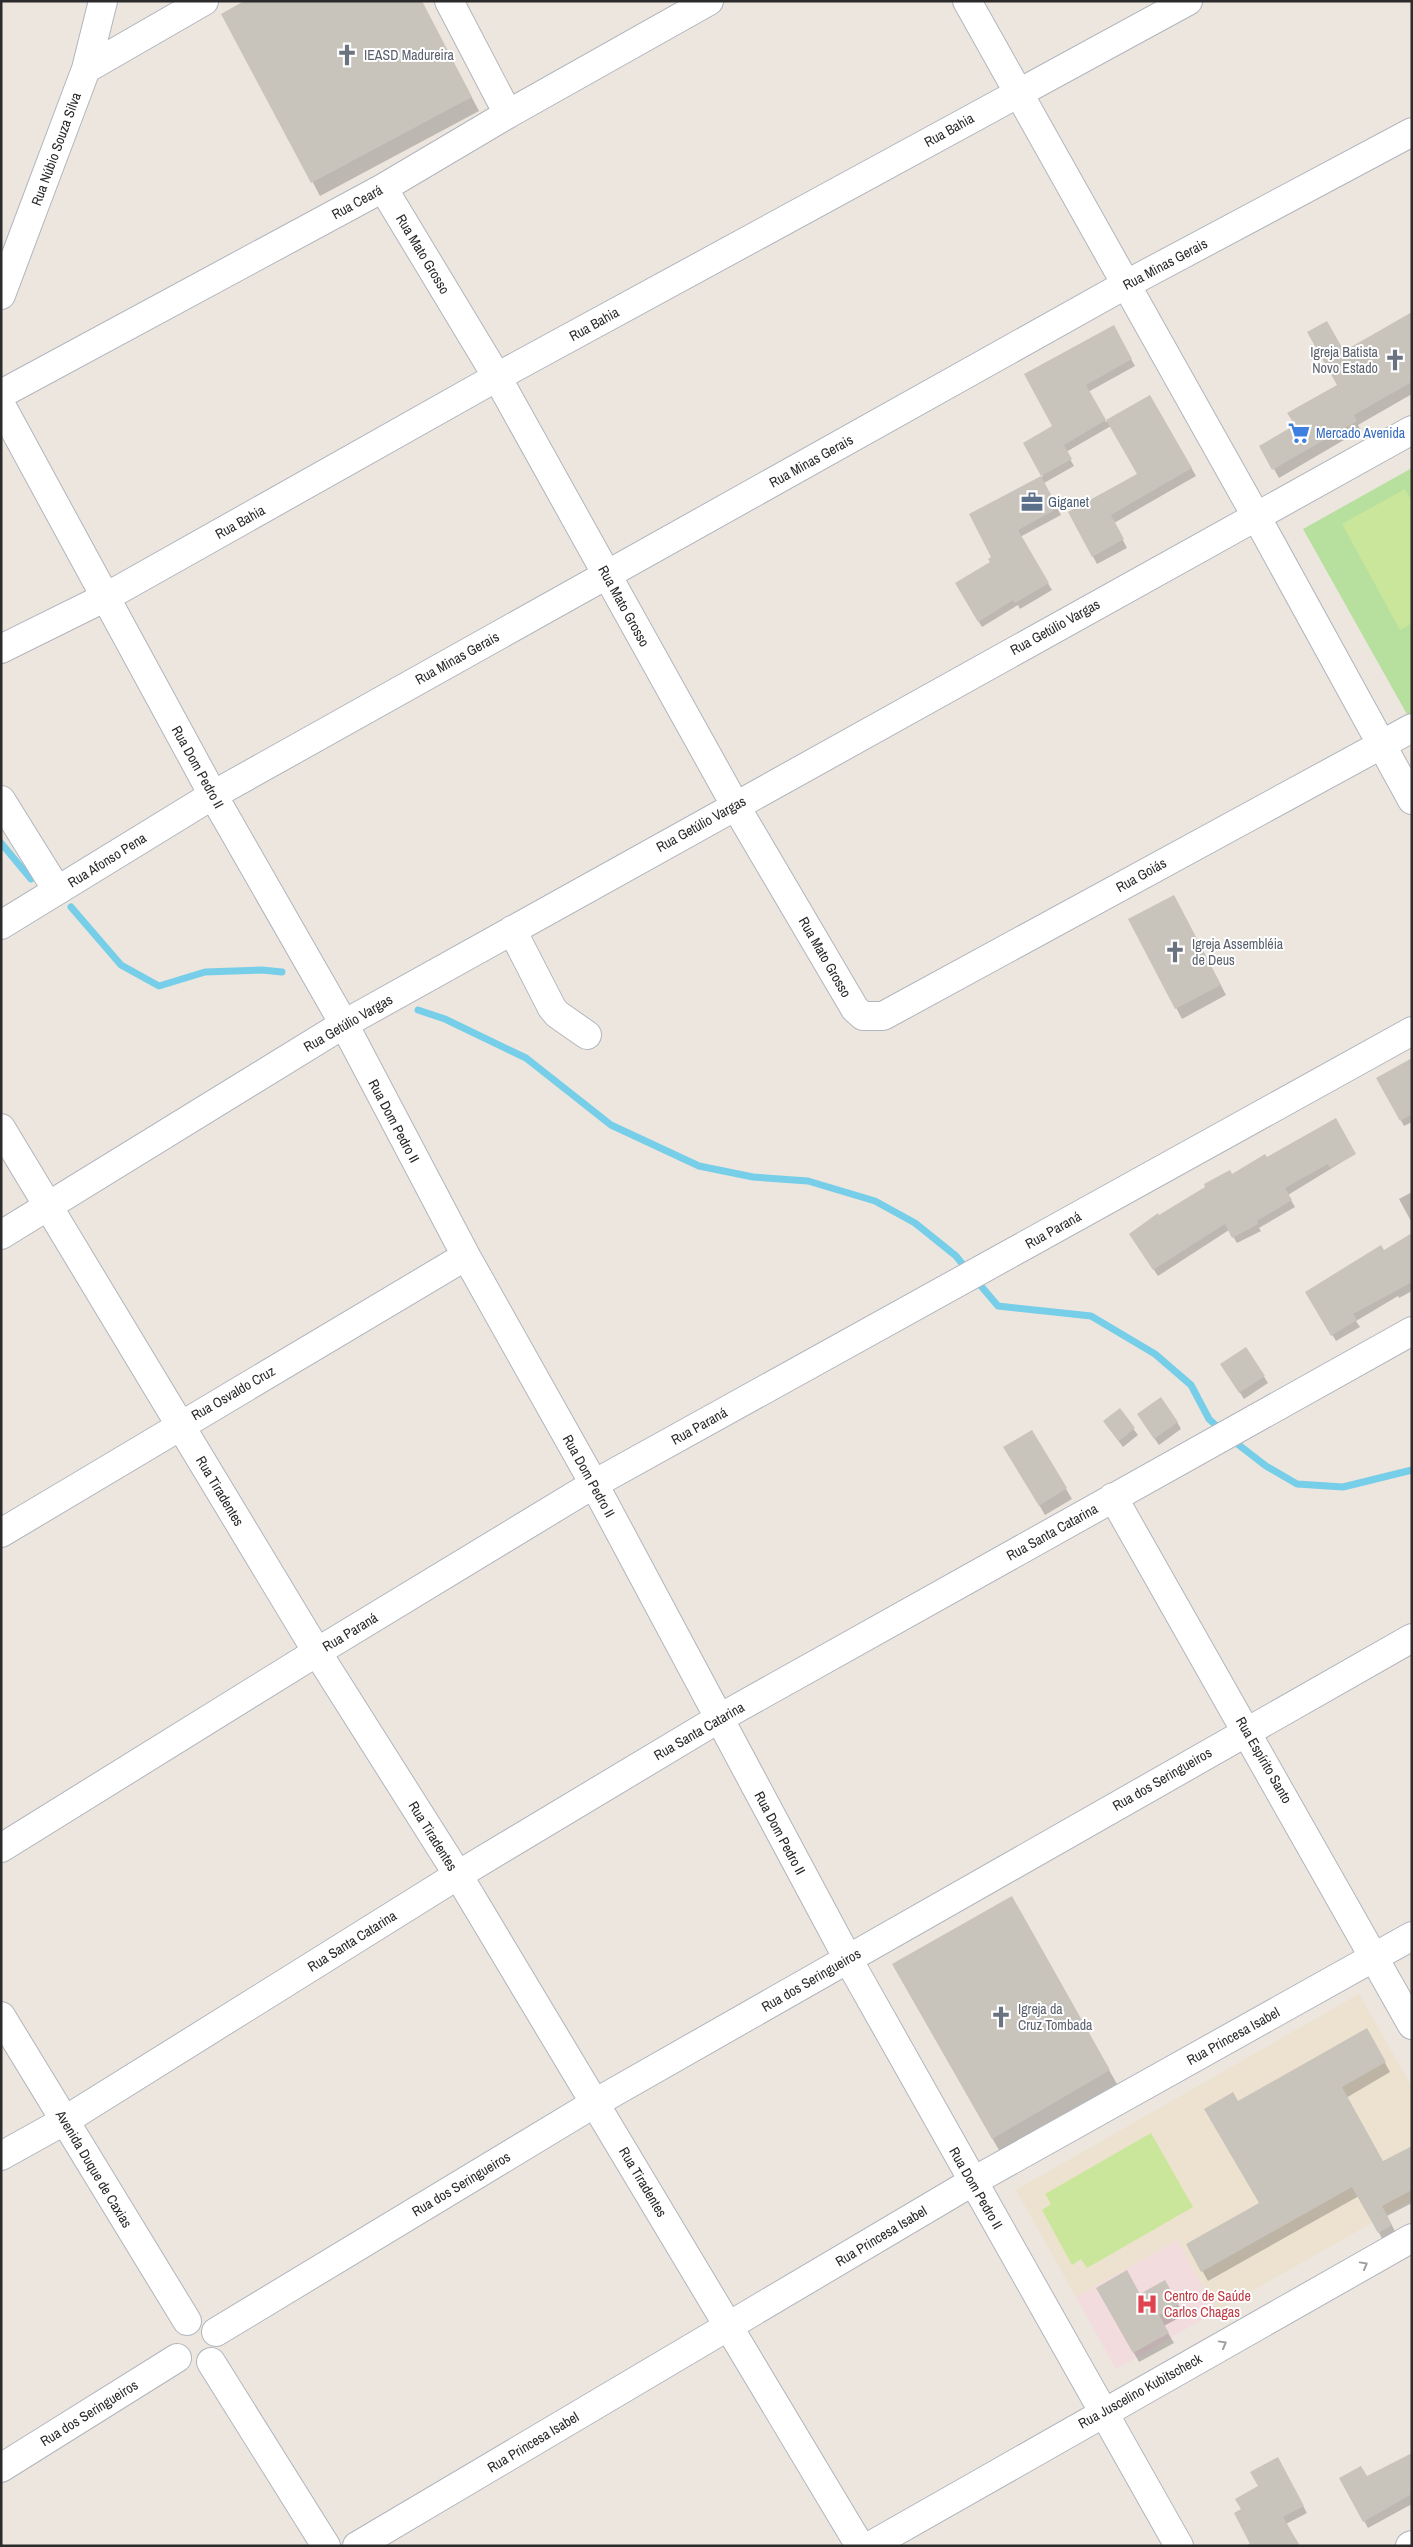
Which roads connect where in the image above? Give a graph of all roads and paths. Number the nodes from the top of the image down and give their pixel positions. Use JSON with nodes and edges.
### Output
{"nodes":[{"id":1,"x":103,"y":1,"type":"edge"},
{"id":2,"x":204,"y":1,"type":"edge"},
{"id":3,"x":449,"y":1,"type":"edge"},
{"id":4,"x":709,"y":1,"type":"edge"},
{"id":5,"x":967,"y":1,"type":"edge"},
{"id":6,"x":1188,"y":1,"type":"edge"},
{"id":7,"x":86,"y":69,"type":"junction"},
{"id":8,"x":1018,"y":92,"type":"junction"},
{"id":9,"x":508,"y":114,"type":"junction"},
{"id":10,"x":1412,"y":132,"type":"edge"},
{"id":11,"x":383,"y":188,"type":"junction"},
{"id":12,"x":1125,"y":285,"type":"junction"},
{"id":13,"x":1,"y":295,"type":"edge"},
{"id":14,"x":497,"y":378,"type":"junction"},
{"id":15,"x":1,"y":394,"type":"edge"},
{"id":16,"x":1,"y":406,"type":"edge"},
{"id":17,"x":1412,"y":430,"type":"edge"},
{"id":18,"x":1256,"y":516,"type":"junction"},
{"id":19,"x":607,"y":575,"type":"junction"},
{"id":20,"x":106,"y":598,"type":"junction"},
{"id":21,"x":1,"y":649,"type":"edge"},
{"id":22,"x":1412,"y":728,"type":"edge"},
{"id":23,"x":1381,"y":744,"type":"junction"},
{"id":24,"x":213,"y":795,"type":"junction"},
{"id":25,"x":1,"y":800,"type":"edge"},
{"id":26,"x":1412,"y":800,"type":"edge"},
{"id":27,"x":735,"y":804,"type":"junction"},
{"id":28,"x":57,"y":890,"type":"junction"},
{"id":29,"x":1,"y":925,"type":"edge"},
{"id":30,"x":512,"y":930,"type":"junction"},
{"id":31,"x":870,"y":1018,"type":"joint"},
{"id":32,"x":344,"y":1024,"type":"junction"},
{"id":33,"x":1412,"y":1031,"type":"edge"},
{"id":34,"x":587,"y":1034,"type":"dead end"},
{"id":35,"x":1,"y":1128,"type":"edge"},
{"id":36,"x":49,"y":1207,"type":"junction"},
{"id":37,"x":1,"y":1235,"type":"edge"},
{"id":38,"x":466,"y":1256,"type":"junction"},
{"id":39,"x":1412,"y":1331,"type":"edge"},
{"id":40,"x":180,"y":1424,"type":"junction"},
{"id":41,"x":594,"y":1484,"type":"junction"},
{"id":42,"x":1113,"y":1497,"type":"junction"},
{"id":43,"x":1,"y":1533,"type":"edge"},
{"id":44,"x":1412,"y":1638,"type":"edge"},
{"id":45,"x":317,"y":1652,"type":"junction"},
{"id":46,"x":718,"y":1719,"type":"junction"},
{"id":47,"x":1247,"y":1730,"type":"junction"},
{"id":48,"x":1,"y":1848,"type":"edge"},
{"id":49,"x":458,"y":1875,"type":"junction"},
{"id":50,"x":1412,"y":1936,"type":"edge"},
{"id":51,"x":1375,"y":1957,"type":"junction"},
{"id":52,"x":848,"y":1959,"type":"junction"},
{"id":53,"x":1,"y":2016,"type":"edge"},
{"id":54,"x":1412,"y":2025,"type":"edge"},
{"id":55,"x":595,"y":2103,"type":"junction"},
{"id":56,"x":64,"y":2121,"type":"junction"},
{"id":57,"x":1,"y":2156,"type":"edge"},
{"id":58,"x":972,"y":2182,"type":"junction"},
{"id":59,"x":1412,"y":2238,"type":"edge"},
{"id":60,"x":186,"y":2321,"type":"junction"},
{"id":61,"x":729,"y":2326,"type":"junction"},
{"id":62,"x":216,"y":2332,"type":"junction"},
{"id":63,"x":177,"y":2358,"type":"junction"},
{"id":64,"x":211,"y":2362,"type":"junction"},
{"id":65,"x":1104,"y":2411,"type":"junction"},
{"id":66,"x":1,"y":2468,"type":"edge"},
{"id":67,"x":326,"y":2546,"type":"edge"},
{"id":68,"x":357,"y":2546,"type":"edge"},
{"id":69,"x":860,"y":2546,"type":"edge"},
{"id":70,"x":870,"y":2546,"type":"edge"},
{"id":71,"x":1179,"y":2546,"type":"edge"}],
"edges":[{"from":1,"to":7,"type":"street","name":"Rua Núbio Souza Silva"},
{"from":2,"to":7,"type":"street"},
{"from":3,"to":9,"type":"street"},
{"from":4,"to":9,"type":"street","name":"Rua Ceará"},
{"from":5,"to":8,"type":"street"},
{"from":6,"to":8,"type":"street","name":"Rua Bahia"},
{"from":7,"to":13,"type":"street","name":"Rua Núbio Souza Silva"},
{"from":8,"to":12,"type":"street"},
{"from":8,"to":14,"type":"street","name":"Rua Bahia"},
{"from":9,"to":11,"type":"street","name":"Rua Ceará"},
{"from":10,"to":12,"type":"street","name":"Rua Minas Gerais"},
{"from":11,"to":14,"type":"street","name":"Rua Mato Grosso"},
{"from":11,"to":15,"type":"street","name":"Rua Ceará"},
{"from":12,"to":18,"type":"street"},
{"from":12,"to":19,"type":"street","name":"Rua Minas Gerais"},
{"from":14,"to":19,"type":"street","name":"Rua Mato Grosso"},
{"from":14,"to":20,"type":"street","name":"Rua Bahia"},
{"from":16,"to":20,"type":"street","name":"Rua Dom Pedro II"},
{"from":17,"to":18,"type":"street","name":"Rua Getúlio Vargas"},
{"from":18,"to":23,"type":"street"},
{"from":18,"to":27,"type":"street","name":"Rua Getúlio Vargas"},
{"from":19,"to":24,"type":"street","name":"Rua Minas Gerais"},
{"from":19,"to":27,"type":"street","name":"Rua Mato Grosso"},
{"from":20,"to":21,"type":"street","name":"Rua Bahia"},
{"from":20,"to":24,"type":"street","name":"Rua Dom Pedro II"},
{"from":22,"to":23,"type":"street","name":"Rua Goiás"},
{"from":23,"to":26,"type":"street"},
{"from":23,"to":31,"type":"street","name":"Rua Goiás"},
{"from":24,"to":28,"type":"street","name":"Rua Afonso Pena"},
{"from":24,"to":32,"type":"street","name":"Rua Dom Pedro II"},
{"from":25,"to":28,"type":"street"},
{"from":27,"to":30,"type":"street","name":"Rua Getúlio Vargas"},
{"from":27,"to":31,"type":"street","name":"Rua Mato Grosso"},
{"from":28,"to":29,"type":"street","name":"Rua Afonso Pena"},
{"from":30,"to":32,"type":"street","name":"Rua Getúlio Vargas"},
{"from":30,"to":34,"type":"street"},
{"from":32,"to":36,"type":"street","name":"Rua Getúlio Vargas"},
{"from":32,"to":38,"type":"street","name":"Rua Dom Pedro II"},
{"from":33,"to":41,"type":"street","name":"Rua Paraná"},
{"from":35,"to":36,"type":"street","name":"Rua Tiradentes"},
{"from":36,"to":37,"type":"street","name":"Rua Getúlio Vargas"},
{"from":36,"to":40,"type":"street","name":"Rua Tiradentes"},
{"from":38,"to":40,"type":"street","name":"Rua Osvaldo Cruz"},
{"from":38,"to":41,"type":"street","name":"Rua Dom Pedro II"},
{"from":39,"to":42,"type":"street","name":"Rua Santa Catarina"},
{"from":40,"to":43,"type":"street","name":"Rua Osvaldo Cruz"},
{"from":40,"to":45,"type":"street","name":"Rua Tiradentes"},
{"from":41,"to":45,"type":"street","name":"Rua Paraná"},
{"from":41,"to":46,"type":"street","name":"Rua Dom Pedro II"},
{"from":42,"to":46,"type":"street","name":"Rua Santa Catarina"},
{"from":42,"to":47,"type":"street","name":"Rua Espírito Santo"},
{"from":44,"to":47,"type":"street","name":"Rua dos Seringueiros"},
{"from":45,"to":48,"type":"street","name":"Rua Paraná"},
{"from":45,"to":49,"type":"street","name":"Rua Tiradentes"},
{"from":46,"to":49,"type":"street","name":"Rua Santa Catarina"},
{"from":46,"to":52,"type":"street","name":"Rua Dom Pedro II"},
{"from":47,"to":51,"type":"street","name":"Rua Espírito Santo"},
{"from":47,"to":52,"type":"street","name":"Rua dos Seringueiros"},
{"from":49,"to":55,"type":"street","name":"Rua Tiradentes"},
{"from":49,"to":56,"type":"street","name":"Rua Santa Catarina"},
{"from":50,"to":51,"type":"street","name":"Rua Princesa Isabel"},
{"from":51,"to":54,"type":"street","name":"Rua Espírito Santo"},
{"from":51,"to":58,"type":"street","name":"Rua Princesa Isabel"},
{"from":52,"to":55,"type":"street","name":"Rua dos Seringueiros"},
{"from":52,"to":58,"type":"street","name":"Rua Dom Pedro II"},
{"from":53,"to":56,"type":"street","name":"Avenida Duque de Caxias"},
{"from":55,"to":61,"type":"street","name":"Rua Tiradentes"},
{"from":55,"to":62,"type":"street","name":"Rua dos Seringueiros"},
{"from":56,"to":57,"type":"street","name":"Rua Santa Catarina"},
{"from":56,"to":60,"type":"street","name":"Avenida Duque de Caxias"},
{"from":58,"to":61,"type":"street","name":"Rua Princesa Isabel"},
{"from":58,"to":65,"type":"street","name":"Rua Dom Pedro II"},
{"from":65,"to":59,"type":"street","name":"Rua Juscelino Kubitscheck","one_way":true},
{"from":60,"to":62,"type":"street"},
{"from":60,"to":63,"type":"street"},
{"from":61,"to":68,"type":"street","name":"Rua Princesa Isabel"},
{"from":61,"to":69,"type":"street","name":"Rua Tiradentes"},
{"from":62,"to":64,"type":"street"},
{"from":63,"to":64,"type":"street"},
{"from":63,"to":66,"type":"street","name":"Rua dos Seringueiros"},
{"from":64,"to":67,"type":"street"},
{"from":65,"to":70,"type":"street","name":"Rua Juscelino Kubitscheck"},
{"from":65,"to":71,"type":"street","name":"Rua Dom Pedro II"}]}
